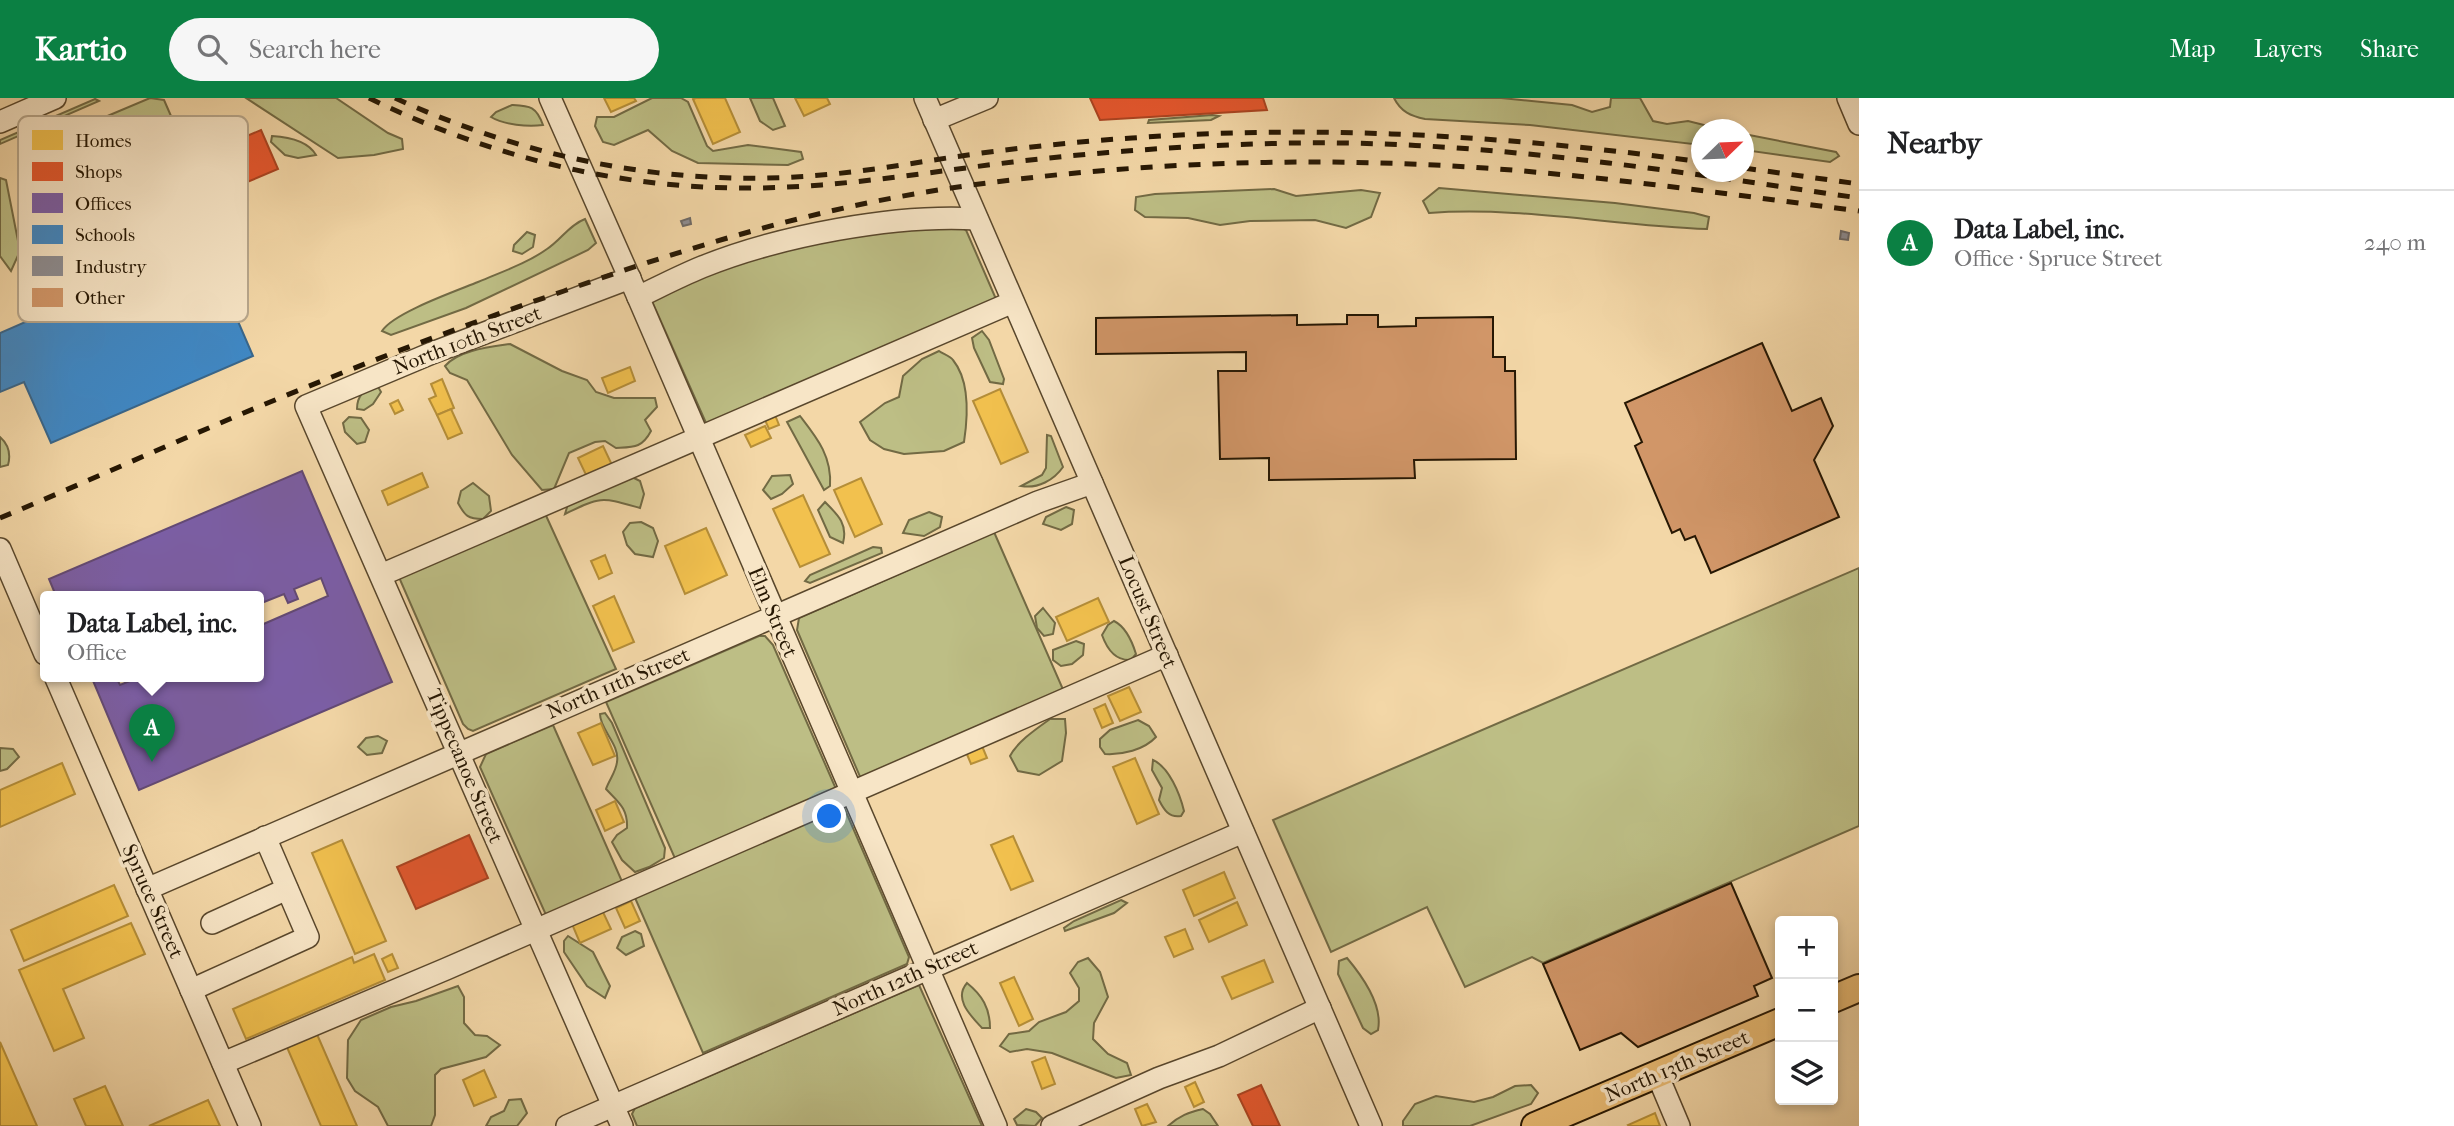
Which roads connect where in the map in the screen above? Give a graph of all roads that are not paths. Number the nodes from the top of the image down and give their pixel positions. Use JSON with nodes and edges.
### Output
{"nodes":[{"id":1,"x":55,"y":98,"type":"edge"},
{"id":2,"x":550,"y":98,"type":"edge"},
{"id":3,"x":925,"y":98,"type":"edge"},
{"id":4,"x":987,"y":98,"type":"edge"},
{"id":5,"x":1848,"y":98,"type":"edge"},
{"id":6,"x":934,"y":120,"type":"junction"},
{"id":7,"x":0,"y":122,"type":"edge"},
{"id":8,"x":1859,"y":124,"type":"edge"},
{"id":9,"x":977,"y":219,"type":"junction"},
{"id":10,"x":634,"y":287,"type":"junction"},
{"id":11,"x":1013,"y":302,"type":"junction"},
{"id":12,"x":306,"y":405,"type":"joint"},
{"id":13,"x":699,"y":438,"type":"junction"},
{"id":14,"x":1092,"y":483,"type":"junction"},
{"id":15,"x":0,"y":549,"type":"edge"},
{"id":16,"x":381,"y":575,"type":"junction"},
{"id":17,"x":775,"y":616,"type":"junction"},
{"id":18,"x":40,"y":642,"type":"edge"},
{"id":19,"x":1167,"y":655,"type":"junction"},
{"id":20,"x":58,"y":682,"type":"edge"},
{"id":21,"x":459,"y":752,"type":"junction"},
{"id":22,"x":852,"y":793,"type":"junction"},
{"id":23,"x":1243,"y":832,"type":"junction"},
{"id":24,"x":265,"y":837,"type":"junction"},
{"id":25,"x":147,"y":888,"type":"junction"},
{"id":26,"x":287,"y":889,"type":"junction"},
{"id":27,"x":212,"y":923,"type":"dead end"},
{"id":28,"x":534,"y":929,"type":"junction"},
{"id":29,"x":928,"y":968,"type":"junction"},
{"id":30,"x":1859,"y":988,"type":"edge"},
{"id":31,"x":191,"y":990,"type":"junction"},
{"id":32,"x":1838,"y":997,"type":"edge"},
{"id":33,"x":1320,"y":1008,"type":"junction"},
{"id":34,"x":1775,"y":1023,"type":"edge"},
{"id":35,"x":223,"y":1063,"type":"junction"},
{"id":36,"x":1657,"y":1074,"type":"junction"},
{"id":37,"x":613,"y":1106,"type":"junction"},
{"id":38,"x":250,"y":1126,"type":"edge"},
{"id":39,"x":567,"y":1126,"type":"edge"},
{"id":40,"x":622,"y":1126,"type":"edge"},
{"id":41,"x":996,"y":1126,"type":"edge"},
{"id":42,"x":1052,"y":1126,"type":"edge"},
{"id":43,"x":1371,"y":1126,"type":"edge"},
{"id":44,"x":1535,"y":1126,"type":"edge"},
{"id":45,"x":1679,"y":1126,"type":"edge"}],
"edges":[{"from":1,"to":7,"type":"street"},
{"from":2,"to":10,"type":"street","name":"Elm Street"},
{"from":3,"to":6,"type":"street","name":"Locust Street"},
{"from":4,"to":6,"type":"street"},
{"from":5,"to":8,"type":"street"},
{"from":6,"to":9,"type":"street","name":"Locust Street"},
{"from":9,"to":10,"type":"street","name":"North 10th Street"},
{"from":9,"to":11,"type":"street","name":"Locust Street"},
{"from":10,"to":12,"type":"street","name":"North 10th Street"},
{"from":10,"to":13,"type":"street","name":"Elm Street"},
{"from":11,"to":13,"type":"street"},
{"from":11,"to":14,"type":"street","name":"Locust Street"},
{"from":12,"to":16,"type":"street","name":"Tippecanoe Street"},
{"from":13,"to":16,"type":"street"},
{"from":13,"to":17,"type":"street","name":"Elm Street"},
{"from":14,"to":17,"type":"street","name":"North 11th Street"},
{"from":14,"to":19,"type":"street","name":"Locust Street"},
{"from":15,"to":18,"type":"street"},
{"from":16,"to":21,"type":"street","name":"Tippecanoe Street"},
{"from":17,"to":21,"type":"street","name":"North 11th Street"},
{"from":17,"to":22,"type":"street","name":"Elm Street"},
{"from":19,"to":22,"type":"street"},
{"from":19,"to":23,"type":"street","name":"Locust Street"},
{"from":20,"to":25,"type":"street","name":"Spruce Street"},
{"from":21,"to":24,"type":"street","name":"North 11th Street"},
{"from":21,"to":28,"type":"street","name":"Tippecanoe Street"},
{"from":22,"to":28,"type":"street"},
{"from":22,"to":29,"type":"street","name":"Elm Street"},
{"from":23,"to":29,"type":"street","name":"North 12th Street"},
{"from":23,"to":33,"type":"street","name":"Locust Street"},
{"from":24,"to":25,"type":"street","name":"North 11th Street"},
{"from":24,"to":26,"type":"street"},
{"from":25,"to":31,"type":"street","name":"Spruce Street"},
{"from":26,"to":27,"type":"street"},
{"from":26,"to":31,"type":"street"},
{"from":28,"to":35,"type":"street"},
{"from":28,"to":37,"type":"street","name":"Tippecanoe Street"},
{"from":29,"to":37,"type":"street","name":"North 12th Street"},
{"from":29,"to":41,"type":"street","name":"Elm Street"},
{"from":30,"to":32,"type":"main road"},
{"from":31,"to":35,"type":"street","name":"Spruce Street"},
{"from":33,"to":42,"type":"street"},
{"from":33,"to":43,"type":"street","name":"Locust Street"},
{"from":34,"to":36,"type":"main road","name":"North 13th Street"},
{"from":35,"to":38,"type":"street","name":"Spruce Street"},
{"from":36,"to":44,"type":"main road","name":"North 13th Street"},
{"from":36,"to":45,"type":"street"},
{"from":37,"to":39,"type":"street","name":"North 12th Street"},
{"from":37,"to":40,"type":"street","name":"Tippecanoe Street"}]}
